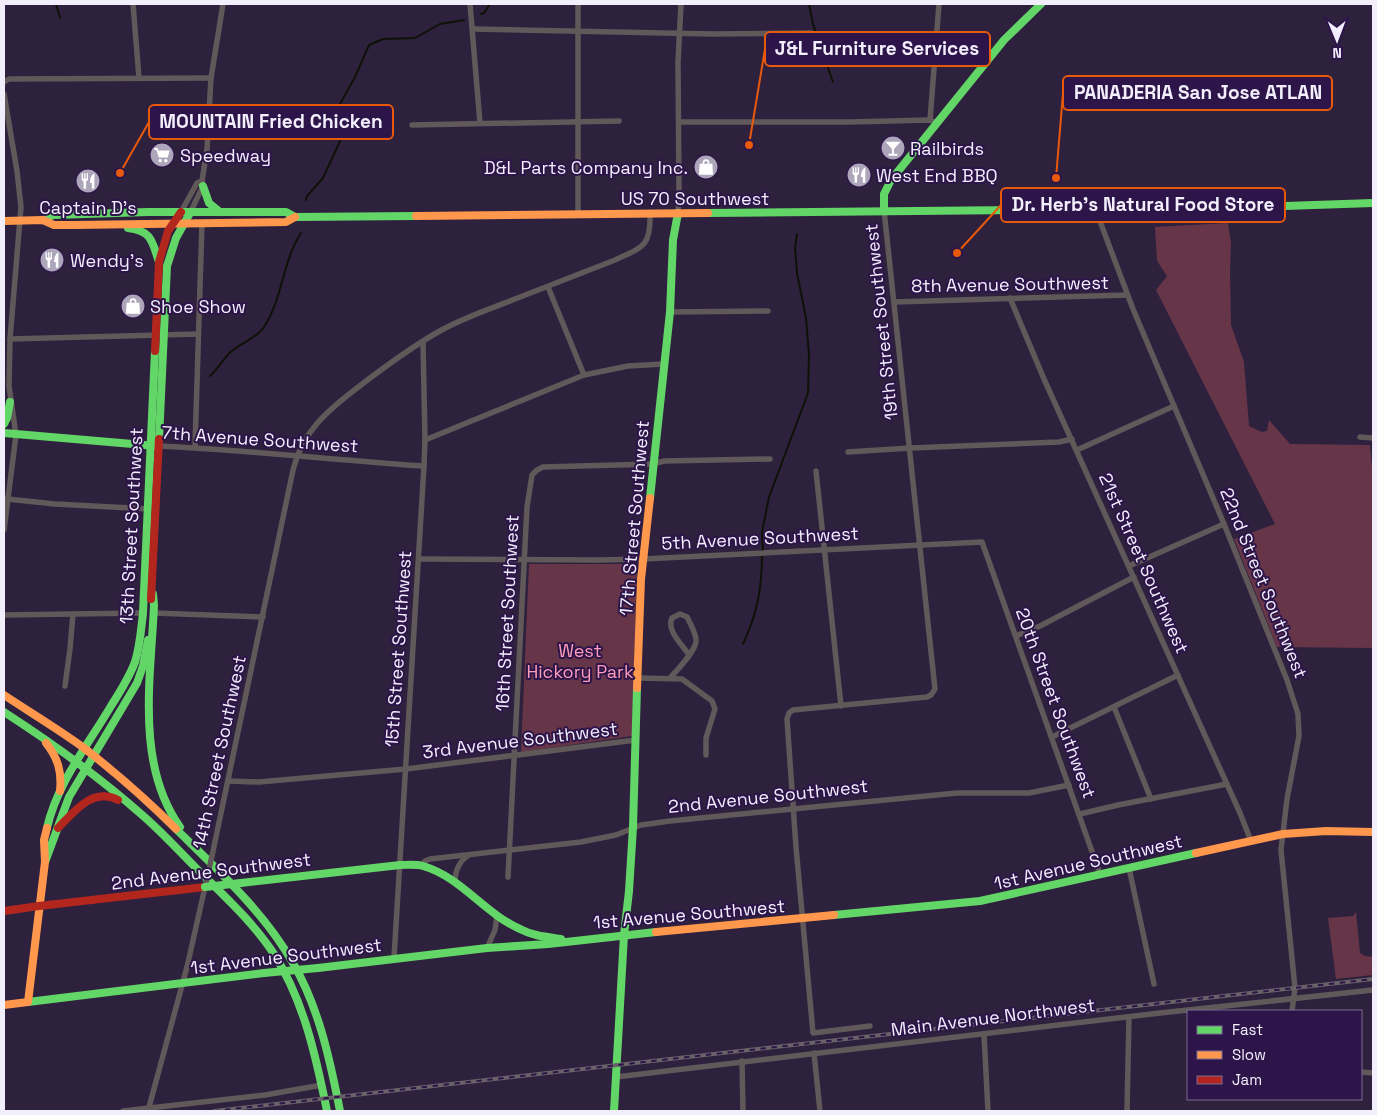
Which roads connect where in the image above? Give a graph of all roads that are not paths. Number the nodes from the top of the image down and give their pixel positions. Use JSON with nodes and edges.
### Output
{"nodes":[{"id":1,"x":133,"y":4,"type":"edge"},
{"id":2,"x":223,"y":4,"type":"edge"},
{"id":3,"x":470,"y":4,"type":"edge"},
{"id":4,"x":578,"y":4,"type":"edge"},
{"id":5,"x":681,"y":4,"type":"edge"},
{"id":6,"x":939,"y":4,"type":"edge"},
{"id":7,"x":1041,"y":4,"type":"edge"},
{"id":8,"x":473,"y":29,"type":"junction"},
{"id":9,"x":578,"y":30,"type":"junction"},
{"id":10,"x":679,"y":32,"type":"junction"},
{"id":11,"x":811,"y":33,"type":"dead end"},
{"id":12,"x":139,"y":78,"type":"junction"},
{"id":13,"x":211,"y":78,"type":"junction"},
{"id":14,"x":4,"y":82,"type":"edge"},
{"id":15,"x":4,"y":94,"type":"edge"},
{"id":16,"x":577,"y":121,"type":"junction"},
{"id":17,"x":619,"y":121,"type":"dead end"},
{"id":18,"x":679,"y":122,"type":"junction"},
{"id":19,"x":933,"y":122,"type":"junction"},
{"id":20,"x":480,"y":123,"type":"junction"},
{"id":21,"x":412,"y":124,"type":"dead end"},
{"id":22,"x":203,"y":183,"type":"junction"},
{"id":23,"x":1373,"y":203,"type":"edge"},
{"id":24,"x":1095,"y":208,"type":"junction"},
{"id":25,"x":884,"y":210,"type":"junction"},
{"id":26,"x":181,"y":212,"type":"junction"},
{"id":27,"x":220,"y":212,"type":"junction"},
{"id":28,"x":190,"y":213,"type":"junction"},
{"id":29,"x":650,"y":213,"type":"junction"},
{"id":30,"x":678,"y":213,"type":"junction"},
{"id":31,"x":578,"y":214,"type":"junction"},
{"id":32,"x":296,"y":217,"type":"junction"},
{"id":33,"x":43,"y":220,"type":"junction"},
{"id":34,"x":4,"y":221,"type":"edge"},
{"id":35,"x":19,"y":221,"type":"junction"},
{"id":36,"x":174,"y":223,"type":"junction"},
{"id":37,"x":184,"y":223,"type":"junction"},
{"id":38,"x":202,"y":223,"type":"junction"},
{"id":39,"x":81,"y":224,"type":"junction"},
{"id":40,"x":159,"y":262,"type":"junction"},
{"id":41,"x":548,"y":287,"type":"junction"},
{"id":42,"x":1127,"y":295,"type":"junction"},
{"id":43,"x":1010,"y":298,"type":"junction"},
{"id":44,"x":894,"y":302,"type":"junction"},
{"id":45,"x":768,"y":311,"type":"dead end"},
{"id":46,"x":670,"y":312,"type":"junction"},
{"id":47,"x":198,"y":334,"type":"junction"},
{"id":48,"x":155,"y":335,"type":"junction"},
{"id":49,"x":164,"y":335,"type":"junction"},
{"id":50,"x":10,"y":339,"type":"junction"},
{"id":51,"x":423,"y":342,"type":"junction"},
{"id":52,"x":664,"y":364,"type":"junction"},
{"id":53,"x":584,"y":375,"type":"junction"},
{"id":54,"x":10,"y":402,"type":"junction"},
{"id":55,"x":1174,"y":406,"type":"junction"},
{"id":56,"x":4,"y":424,"type":"edge"},
{"id":57,"x":4,"y":433,"type":"edge"},
{"id":58,"x":16,"y":434,"type":"junction"},
{"id":59,"x":1360,"y":437,"type":"dead end"},
{"id":60,"x":1373,"y":438,"type":"edge"},
{"id":61,"x":1072,"y":439,"type":"junction"},
{"id":62,"x":425,"y":440,"type":"junction"},
{"id":63,"x":150,"y":445,"type":"junction"},
{"id":64,"x":159,"y":446,"type":"junction"},
{"id":65,"x":195,"y":447,"type":"junction"},
{"id":66,"x":910,"y":448,"type":"junction"},
{"id":67,"x":1077,"y":450,"type":"junction"},
{"id":68,"x":848,"y":452,"type":"dead end"},
{"id":69,"x":297,"y":455,"type":"junction"},
{"id":70,"x":770,"y":459,"type":"dead end"},
{"id":71,"x":653,"y":464,"type":"junction"},
{"id":72,"x":424,"y":466,"type":"junction"},
{"id":73,"x":816,"y":471,"type":"dead end"},
{"id":74,"x":7,"y":499,"type":"junction"},
{"id":75,"x":147,"y":509,"type":"junction"},
{"id":76,"x":156,"y":510,"type":"junction"},
{"id":77,"x":1224,"y":524,"type":"junction"},
{"id":78,"x":4,"y":530,"type":"edge"},
{"id":79,"x":982,"y":542,"type":"joint"},
{"id":80,"x":920,"y":544,"type":"junction"},
{"id":81,"x":824,"y":549,"type":"junction"},
{"id":82,"x":419,"y":559,"type":"junction"},
{"id":83,"x":524,"y":559,"type":"junction"},
{"id":84,"x":643,"y":559,"type":"junction"},
{"id":85,"x":1129,"y":566,"type":"junction"},
{"id":86,"x":1134,"y":578,"type":"junction"},
{"id":87,"x":152,"y":594,"type":"junction"},
{"id":88,"x":143,"y":613,"type":"junction"},
{"id":89,"x":154,"y":613,"type":"junction"},
{"id":90,"x":4,"y":614,"type":"edge"},
{"id":91,"x":73,"y":614,"type":"junction"},
{"id":92,"x":262,"y":617,"type":"junction"},
{"id":93,"x":1016,"y":636,"type":"junction"},
{"id":94,"x":689,"y":655,"type":"junction"},
{"id":95,"x":1178,"y":675,"type":"junction"},
{"id":96,"x":638,"y":678,"type":"junction"},
{"id":97,"x":670,"y":678,"type":"junction"},
{"id":98,"x":64,"y":686,"type":"dead end"},
{"id":99,"x":4,"y":695,"type":"edge"},
{"id":100,"x":841,"y":706,"type":"junction"},
{"id":101,"x":1114,"y":707,"type":"junction"},
{"id":102,"x":4,"y":712,"type":"edge"},
{"id":103,"x":37,"y":733,"type":"junction"},
{"id":104,"x":1052,"y":737,"type":"junction"},
{"id":105,"x":636,"y":740,"type":"junction"},
{"id":106,"x":85,"y":750,"type":"junction"},
{"id":107,"x":94,"y":756,"type":"junction"},
{"id":108,"x":514,"y":756,"type":"junction"},
{"id":109,"x":706,"y":756,"type":"dead end"},
{"id":110,"x":76,"y":761,"type":"junction"},
{"id":111,"x":86,"y":768,"type":"junction"},
{"id":112,"x":406,"y":769,"type":"junction"},
{"id":113,"x":228,"y":781,"type":"junction"},
{"id":114,"x":1227,"y":784,"type":"junction"},
{"id":115,"x":1069,"y":786,"type":"junction"},
{"id":116,"x":60,"y":792,"type":"junction"},
{"id":117,"x":1151,"y":799,"type":"junction"},
{"id":118,"x":793,"y":808,"type":"junction"},
{"id":119,"x":141,"y":814,"type":"junction"},
{"id":120,"x":1080,"y":814,"type":"junction"},
{"id":121,"x":633,"y":827,"type":"junction"},
{"id":122,"x":58,"y":828,"type":"junction"},
{"id":123,"x":1373,"y":832,"type":"edge"},
{"id":124,"x":1283,"y":834,"type":"junction"},
{"id":125,"x":1251,"y":840,"type":"junction"},
{"id":126,"x":188,"y":841,"type":"junction"},
{"id":127,"x":509,"y":850,"type":"junction"},
{"id":128,"x":473,"y":853,"type":"junction"},
{"id":129,"x":45,"y":862,"type":"junction"},
{"id":130,"x":400,"y":865,"type":"junction"},
{"id":131,"x":422,"y":866,"type":"junction"},
{"id":132,"x":1129,"y":868,"type":"junction"},
{"id":133,"x":1100,"y":874,"type":"junction"},
{"id":134,"x":508,"y":877,"type":"dead end"},
{"id":135,"x":455,"y":883,"type":"junction"},
{"id":136,"x":205,"y":887,"type":"junction"},
{"id":137,"x":39,"y":906,"type":"junction"},
{"id":138,"x":4,"y":912,"type":"edge"},
{"id":139,"x":497,"y":916,"type":"junction"},
{"id":140,"x":803,"y":918,"type":"junction"},
{"id":141,"x":624,"y":935,"type":"junction"},
{"id":142,"x":583,"y":939,"type":"junction"},
{"id":143,"x":487,"y":948,"type":"junction"},
{"id":144,"x":394,"y":958,"type":"junction"},
{"id":145,"x":182,"y":983,"type":"junction"},
{"id":146,"x":1154,"y":984,"type":"dead end"},
{"id":147,"x":1373,"y":990,"type":"edge"},
{"id":148,"x":1294,"y":998,"type":"junction"},
{"id":149,"x":28,"y":1002,"type":"junction"},
{"id":150,"x":4,"y":1005,"type":"edge"},
{"id":151,"x":1187,"y":1010,"type":"edge"},
{"id":152,"x":1190,"y":1010,"type":"edge"},
{"id":153,"x":1292,"y":1010,"type":"edge"},
{"id":154,"x":1129,"y":1017,"type":"junction"},
{"id":155,"x":870,"y":1026,"type":"dead end"},
{"id":156,"x":984,"y":1034,"type":"junction"},
{"id":157,"x":814,"y":1053,"type":"junction"},
{"id":158,"x":742,"y":1061,"type":"junction"},
{"id":159,"x":616,"y":1077,"type":"junction"},
{"id":160,"x":322,"y":1085,"type":"junction"},
{"id":161,"x":148,"y":1109,"type":"edge"},
{"id":162,"x":122,"y":1111,"type":"edge"},
{"id":163,"x":327,"y":1111,"type":"edge"},
{"id":164,"x":340,"y":1111,"type":"edge"},
{"id":165,"x":614,"y":1111,"type":"edge"},
{"id":166,"x":744,"y":1111,"type":"edge"},
{"id":167,"x":820,"y":1111,"type":"edge"},
{"id":168,"x":988,"y":1111,"type":"edge"},
{"id":169,"x":1127,"y":1111,"type":"edge"}],
"edges":[{"from":1,"to":12,"type":"street"},
{"from":2,"to":13,"type":"street","name":"13th Street Southwest"},
{"from":3,"to":8,"type":"street"},
{"from":4,"to":9,"type":"street"},
{"from":5,"to":10,"type":"street","name":"17th Street Southwest"},
{"from":6,"to":19,"type":"street"},
{"from":7,"to":19,"type":"main road","name":"19th Street Southwest"},
{"from":8,"to":9,"type":"street"},
{"from":8,"to":20,"type":"street"},
{"from":9,"to":10,"type":"street"},
{"from":9,"to":16,"type":"street"},
{"from":10,"to":11,"type":"street"},
{"from":10,"to":18,"type":"street","name":"17th Street Southwest"},
{"from":12,"to":13,"type":"street"},
{"from":12,"to":14,"type":"street"},
{"from":13,"to":22,"type":"street","name":"13th Street Southwest"},
{"from":15,"to":35,"type":"street"},
{"from":16,"to":17,"type":"street"},
{"from":16,"to":20,"type":"street"},
{"from":16,"to":31,"type":"street"},
{"from":18,"to":19,"type":"street"},
{"from":18,"to":30,"type":"street","name":"17th Street Southwest"},
{"from":19,"to":25,"type":"main road","name":"19th Street Southwest"},
{"from":20,"to":21,"type":"street"},
{"from":22,"to":26,"type":"street","name":"13th Street Southwest"},
{"from":22,"to":27,"type":"main road"},
{"from":22,"to":28,"type":"street","name":"13th Street Southwest"},
{"from":23,"to":24,"type":"main road","name":"US 70 Southwest"},
{"from":24,"to":25,"type":"main road","name":"US 70 Southwest"},
{"from":24,"to":42,"type":"street","name":"22nd Street Southwest"},
{"from":25,"to":30,"type":"main road","name":"US 70 Southwest"},
{"from":25,"to":44,"type":"street","name":"19th Street Southwest"},
{"from":26,"to":28,"type":"main road","name":"US 70 Southwest"},
{"from":26,"to":33,"type":"main road","name":"US 70 Southwest"},
{"from":26,"to":36,"type":"main road","name":"13th Street Southwest"},
{"from":27,"to":28,"type":"main road","name":"US 70 Southwest"},
{"from":27,"to":32,"type":"main road","name":"US 70 Southwest"},
{"from":28,"to":37,"type":"main road","name":"13th Street Southwest"},
{"from":29,"to":30,"type":"main road","name":"US 70 Southwest"},
{"from":29,"to":31,"type":"main road","name":"US 70 Southwest"},
{"from":29,"to":41,"type":"street","name":"14th Street Southwest"},
{"from":30,"to":46,"type":"main road","name":"17th Street Southwest"},
{"from":31,"to":32,"type":"main road","name":"US 70 Southwest"},
{"from":32,"to":38,"type":"main road","name":"US 70 Southwest"},
{"from":33,"to":35,"type":"main road","name":"US 70 Southwest"},
{"from":33,"to":39,"type":"main road","name":"US 70 Southwest"},
{"from":34,"to":35,"type":"main road","name":"US 70 Southwest"},
{"from":35,"to":50,"type":"street"},
{"from":36,"to":37,"type":"main road","name":"US 70 Southwest"},
{"from":36,"to":39,"type":"main road","name":"US 70 Southwest"},
{"from":36,"to":40,"type":"main road","name":"13th Street Southwest"},
{"from":37,"to":38,"type":"main road","name":"US 70 Southwest"},
{"from":37,"to":49,"type":"main road","name":"13th Street Southwest"},
{"from":38,"to":47,"type":"street"},
{"from":39,"to":40,"type":"main road"},
{"from":40,"to":48,"type":"main road","name":"13th Street Southwest"},
{"from":41,"to":51,"type":"street","name":"14th Street Southwest"},
{"from":41,"to":53,"type":"street"},
{"from":42,"to":43,"type":"street","name":"8th Avenue Southwest"},
{"from":42,"to":55,"type":"street","name":"22nd Street Southwest"},
{"from":43,"to":44,"type":"street","name":"8th Avenue Southwest"},
{"from":43,"to":61,"type":"street","name":"21st Street Southwest"},
{"from":44,"to":66,"type":"street","name":"19th Street Southwest"},
{"from":45,"to":46,"type":"street"},
{"from":46,"to":52,"type":"main road","name":"17th Street Southwest"},
{"from":47,"to":49,"type":"street"},
{"from":47,"to":65,"type":"street"},
{"from":48,"to":49,"type":"street"},
{"from":48,"to":50,"type":"street"},
{"from":48,"to":63,"type":"main road","name":"13th Street Southwest"},
{"from":49,"to":64,"type":"main road","name":"13th Street Southwest"},
{"from":50,"to":54,"type":"street"},
{"from":51,"to":62,"type":"street","name":"15th Street Southwest"},
{"from":51,"to":69,"type":"street","name":"14th Street Southwest"},
{"from":52,"to":53,"type":"street"},
{"from":52,"to":71,"type":"main road","name":"17th Street Southwest"},
{"from":53,"to":62,"type":"street"},
{"from":54,"to":56,"type":"main road"},
{"from":54,"to":58,"type":"street"},
{"from":55,"to":67,"type":"street"},
{"from":55,"to":77,"type":"street","name":"22nd Street Southwest"},
{"from":57,"to":58,"type":"main road","name":"7th Avenue Southwest"},
{"from":58,"to":63,"type":"main road","name":"7th Avenue Southwest"},
{"from":58,"to":74,"type":"street"},
{"from":59,"to":60,"type":"street"},
{"from":61,"to":66,"type":"street"},
{"from":61,"to":67,"type":"street","name":"21st Street Southwest"},
{"from":62,"to":72,"type":"street","name":"15th Street Southwest"},
{"from":63,"to":64,"type":"main road","name":"7th Avenue Southwest"},
{"from":63,"to":75,"type":"main road","name":"13th Street Southwest"},
{"from":64,"to":65,"type":"street","name":"7th Avenue Southwest"},
{"from":64,"to":76,"type":"main road","name":"13th Street Southwest"},
{"from":65,"to":69,"type":"street","name":"7th Avenue Southwest"},
{"from":66,"to":68,"type":"street"},
{"from":66,"to":80,"type":"street","name":"19th Street Southwest"},
{"from":67,"to":85,"type":"street","name":"21st Street Southwest"},
{"from":69,"to":72,"type":"street","name":"7th Avenue Southwest"},
{"from":69,"to":92,"type":"street","name":"14th Street Southwest"},
{"from":70,"to":71,"type":"street"},
{"from":71,"to":83,"type":"street","name":"16th Street Southwest"},
{"from":71,"to":84,"type":"main road","name":"17th Street Southwest"},
{"from":72,"to":82,"type":"street","name":"15th Street Southwest"},
{"from":73,"to":81,"type":"street"},
{"from":74,"to":75,"type":"street"},
{"from":74,"to":78,"type":"street"},
{"from":75,"to":76,"type":"street"},
{"from":75,"to":88,"type":"main road","name":"13th Street Southwest"},
{"from":76,"to":87,"type":"main road","name":"13th Street Southwest"},
{"from":77,"to":85,"type":"street"},
{"from":77,"to":124,"type":"street","name":"22nd Street Southwest"},
{"from":79,"to":80,"type":"street","name":"5th Avenue Southwest"},
{"from":79,"to":93,"type":"street","name":"20th Street Southwest"},
{"from":80,"to":81,"type":"street","name":"5th Avenue Southwest"},
{"from":80,"to":100,"type":"street","name":"19th Street Southwest"},
{"from":81,"to":84,"type":"street","name":"5th Avenue Southwest"},
{"from":81,"to":100,"type":"street"},
{"from":82,"to":83,"type":"street","name":"5th Avenue Southwest"},
{"from":82,"to":112,"type":"street","name":"15th Street Southwest"},
{"from":83,"to":84,"type":"street","name":"5th Avenue Southwest"},
{"from":83,"to":108,"type":"street","name":"16th Street Southwest"},
{"from":84,"to":96,"type":"main road","name":"17th Street Southwest"},
{"from":85,"to":86,"type":"street","name":"21st Street Southwest"},
{"from":86,"to":93,"type":"street"},
{"from":86,"to":95,"type":"street","name":"21st Street Southwest"},
{"from":87,"to":89,"type":"main road"},
{"from":87,"to":107,"type":"main road","name":"13th Street Southwest"},
{"from":88,"to":91,"type":"street"},
{"from":88,"to":106,"type":"main road","name":"13th Street Southwest"},
{"from":89,"to":92,"type":"street"},
{"from":89,"to":126,"type":"main road"},
{"from":90,"to":91,"type":"street"},
{"from":91,"to":98,"type":"street"},
{"from":92,"to":113,"type":"street","name":"14th Street Southwest"},
{"from":93,"to":104,"type":"street","name":"20th Street Southwest"},
{"from":94,"to":94,"type":"street"},
{"from":94,"to":97,"type":"street"},
{"from":95,"to":101,"type":"street"},
{"from":95,"to":114,"type":"street","name":"21st Street Southwest"},
{"from":96,"to":97,"type":"street"},
{"from":96,"to":105,"type":"main road","name":"17th Street Southwest"},
{"from":97,"to":109,"type":"street"},
{"from":99,"to":106,"type":"main road"},
{"from":100,"to":118,"type":"street"},
{"from":101,"to":104,"type":"street"},
{"from":101,"to":117,"type":"street"},
{"from":102,"to":103,"type":"main road"},
{"from":103,"to":110,"type":"main road"},
{"from":103,"to":116,"type":"main road"},
{"from":104,"to":115,"type":"street","name":"20th Street Southwest"},
{"from":105,"to":108,"type":"street","name":"3rd Avenue Southwest"},
{"from":105,"to":121,"type":"main road","name":"17th Street Southwest"},
{"from":106,"to":107,"type":"main road"},
{"from":106,"to":110,"type":"main road","name":"13th Street Southwest"},
{"from":107,"to":111,"type":"main road","name":"13th Street Southwest"},
{"from":107,"to":126,"type":"main road"},
{"from":108,"to":112,"type":"street","name":"3rd Avenue Southwest"},
{"from":108,"to":127,"type":"street","name":"16th Street Southwest"},
{"from":110,"to":111,"type":"main road"},
{"from":110,"to":116,"type":"main road","name":"13th Street Southwest"},
{"from":111,"to":119,"type":"main road"},
{"from":111,"to":122,"type":"main road","name":"13th Street Southwest"},
{"from":112,"to":113,"type":"street","name":"3rd Avenue Southwest"},
{"from":112,"to":130,"type":"street","name":"15th Street Southwest"},
{"from":113,"to":136,"type":"street","name":"14th Street Southwest","bridge":true},
{"from":114,"to":117,"type":"street"},
{"from":114,"to":125,"type":"street","name":"21st Street Southwest"},
{"from":115,"to":118,"type":"street","name":"2nd Avenue Southwest"},
{"from":115,"to":120,"type":"street","name":"20th Street Southwest"},
{"from":116,"to":129,"type":"main road","name":"13th Street Southwest"},
{"from":117,"to":120,"type":"street"},
{"from":118,"to":121,"type":"street","name":"2nd Avenue Southwest"},
{"from":118,"to":140,"type":"street"},
{"from":119,"to":122,"type":"main road"},
{"from":119,"to":160,"type":"main road"},
{"from":120,"to":133,"type":"street","name":"20th Street Southwest"},
{"from":121,"to":127,"type":"street","name":"2nd Avenue Southwest"},
{"from":121,"to":141,"type":"main road","name":"17th Street Southwest"},
{"from":122,"to":129,"type":"main road","name":"13th Street Southwest"},
{"from":123,"to":124,"type":"main road","name":"1st Avenue Southwest"},
{"from":124,"to":125,"type":"main road","name":"1st Avenue Southwest"},
{"from":124,"to":148,"type":"street","name":"22nd Street Southwest"},
{"from":125,"to":132,"type":"main road","name":"1st Avenue Southwest"},
{"from":126,"to":164,"type":"main road"},
{"from":127,"to":128,"type":"street","name":"2nd Avenue Southwest"},
{"from":127,"to":134,"type":"street","name":"16th Street Southwest"},
{"from":128,"to":131,"type":"street","name":"2nd Avenue Southwest"},
{"from":128,"to":135,"type":"street"},
{"from":129,"to":137,"type":"main road","name":"13th Street Southwest"},
{"from":130,"to":131,"type":"main road","name":"2nd Avenue Southwest"},
{"from":130,"to":136,"type":"main road","name":"2nd Avenue Southwest","bridge":true},
{"from":130,"to":144,"type":"street","name":"15th Street Southwest"},
{"from":131,"to":135,"type":"main road","name":"2nd Avenue Southwest"},
{"from":132,"to":133,"type":"main road","name":"1st Avenue Southwest"},
{"from":132,"to":146,"type":"street"},
{"from":133,"to":140,"type":"main road","name":"1st Avenue Southwest"},
{"from":135,"to":139,"type":"main road","name":"2nd Avenue Southwest"},
{"from":136,"to":137,"type":"main road","name":"2nd Avenue Southwest"},
{"from":136,"to":145,"type":"street","name":"14th Street Southwest"},
{"from":137,"to":138,"type":"main road","name":"2nd Avenue Southwest"},
{"from":137,"to":149,"type":"main road","name":"13th Street Southwest"},
{"from":139,"to":142,"type":"main road","name":"2nd Avenue Southwest"},
{"from":139,"to":143,"type":"street"},
{"from":140,"to":141,"type":"main road","name":"1st Avenue Southwest"},
{"from":140,"to":155,"type":"street"},
{"from":141,"to":142,"type":"main road","name":"1st Avenue Southwest"},
{"from":141,"to":159,"type":"main road","name":"17th Street Southwest"},
{"from":142,"to":143,"type":"main road","name":"1st Avenue Southwest"},
{"from":143,"to":144,"type":"main road","name":"1st Avenue Southwest"},
{"from":144,"to":145,"type":"main road","name":"1st Avenue Southwest","bridge":true},
{"from":145,"to":149,"type":"main road","name":"1st Avenue Southwest"},
{"from":145,"to":161,"type":"street","name":"14th Street Southwest"},
{"from":147,"to":148,"type":"street","name":"Main Avenue Northwest"},
{"from":148,"to":152,"type":"street","name":"Main Avenue Northwest"},
{"from":148,"to":153,"type":"street","name":"22nd Street Southwest"},
{"from":149,"to":150,"type":"main road","name":"1st Avenue Southwest"},
{"from":151,"to":154,"type":"street","name":"Main Avenue Northwest"},
{"from":154,"to":156,"type":"street","name":"Main Avenue Northwest"},
{"from":154,"to":169,"type":"street"},
{"from":156,"to":157,"type":"street","name":"Main Avenue Northwest"},
{"from":156,"to":168,"type":"street"},
{"from":157,"to":158,"type":"street","name":"Main Avenue Northwest"},
{"from":157,"to":167,"type":"street"},
{"from":158,"to":159,"type":"street","name":"Main Avenue Northwest"},
{"from":158,"to":166,"type":"street"},
{"from":159,"to":165,"type":"main road","name":"17th Street Southwest"},
{"from":160,"to":161,"type":"street"},
{"from":160,"to":163,"type":"main road"},
{"from":161,"to":162,"type":"street"}]}
